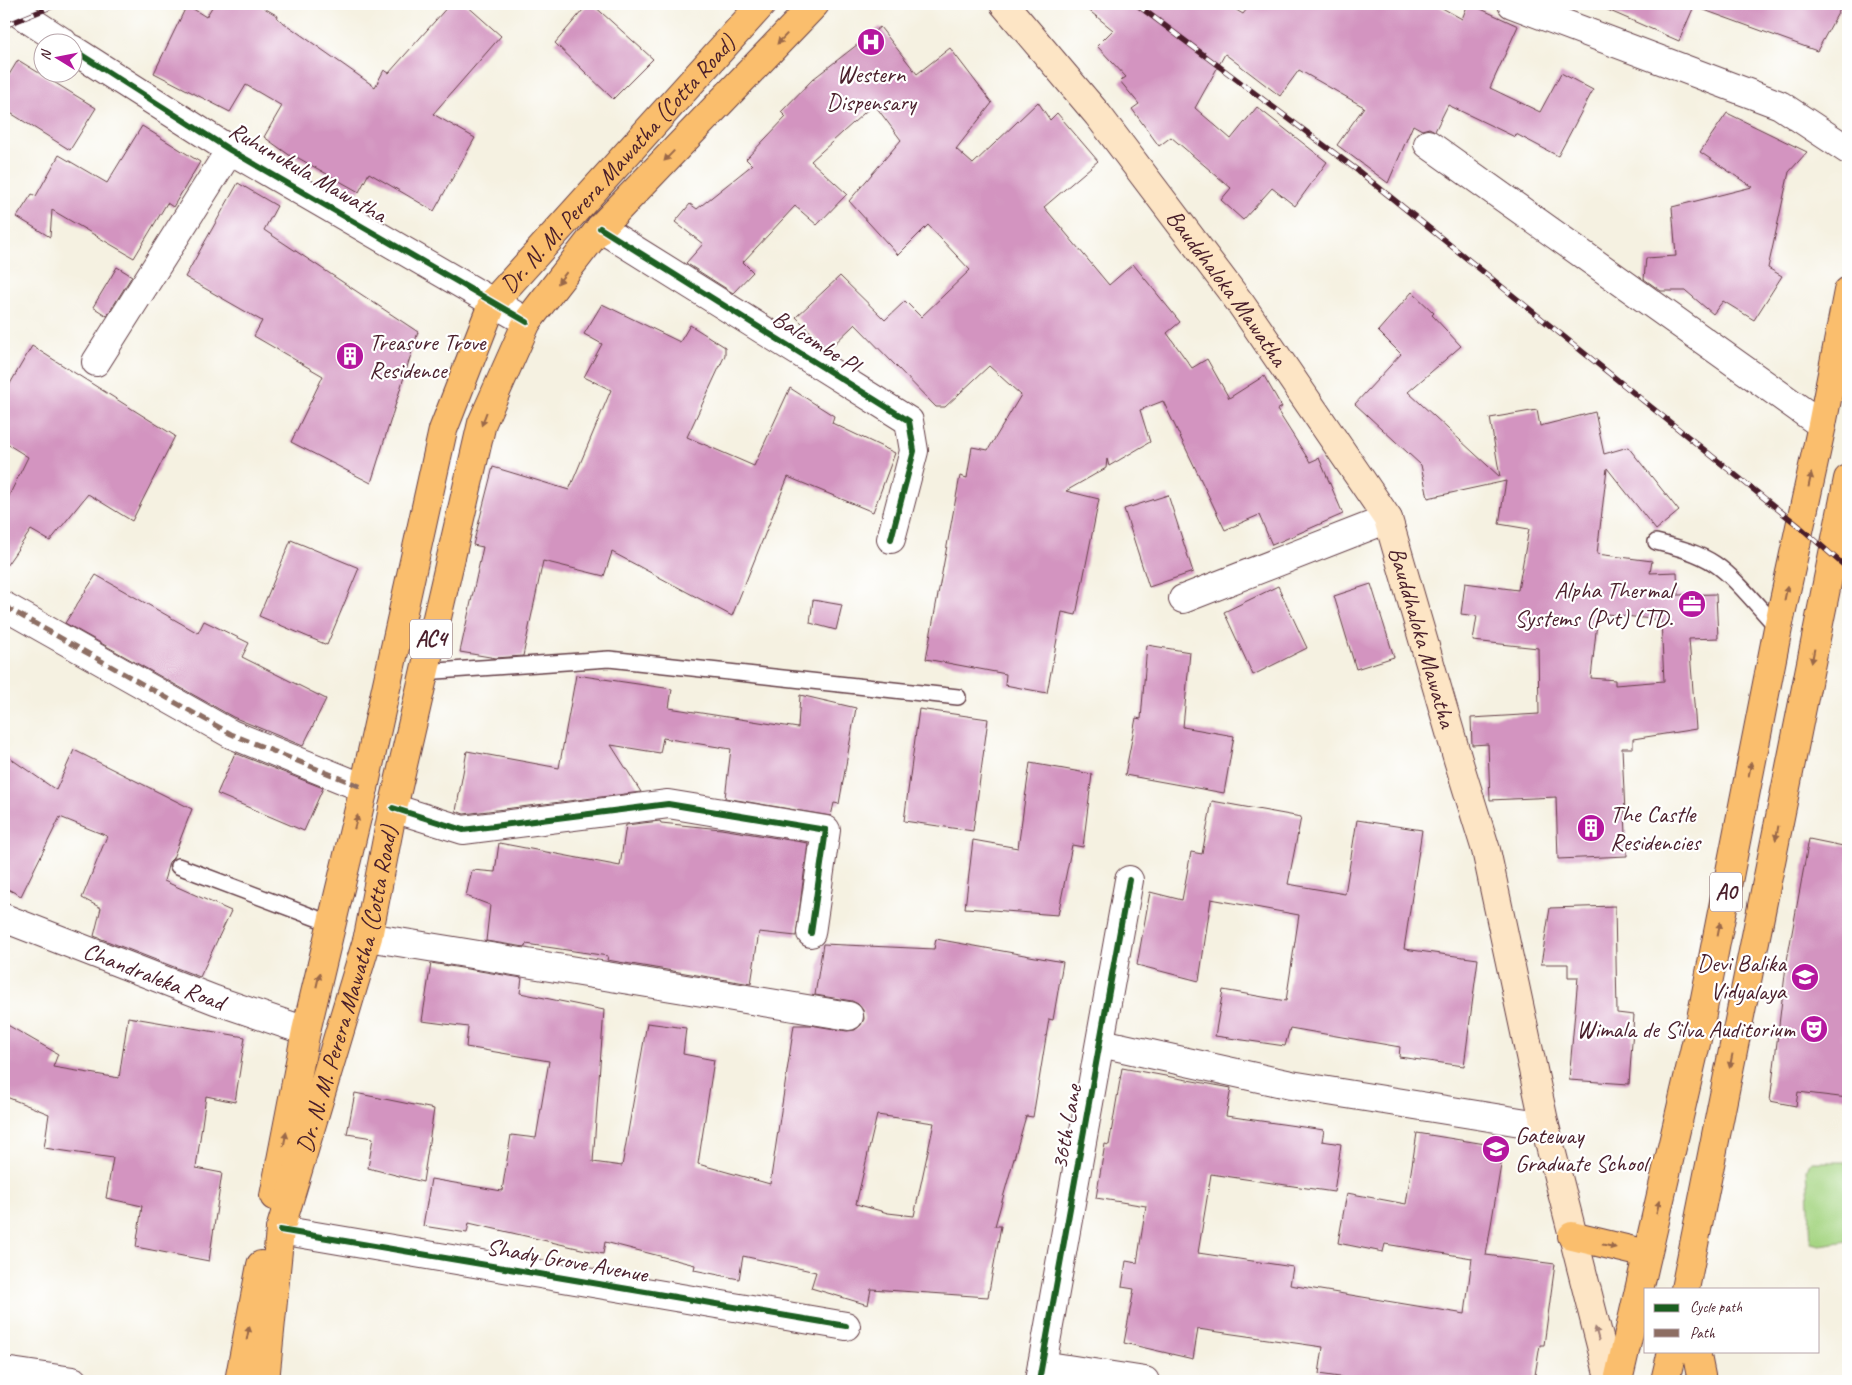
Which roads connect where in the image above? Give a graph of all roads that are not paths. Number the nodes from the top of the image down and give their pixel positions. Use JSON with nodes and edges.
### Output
{"nodes":[{"id":1,"x":5,"y":4,"type":"edge"},
{"id":2,"x":762,"y":4,"type":"edge"},
{"id":3,"x":815,"y":4,"type":"edge"},
{"id":4,"x":1004,"y":4,"type":"edge"},
{"id":5,"x":1512,"y":4,"type":"edge"},
{"id":6,"x":47,"y":32,"type":"edge"},
{"id":7,"x":82,"y":55,"type":"edge"},
{"id":8,"x":1428,"y":144,"type":"dead end"},
{"id":9,"x":230,"y":150,"type":"junction"},
{"id":10,"x":1848,"y":150,"type":"edge"},
{"id":11,"x":600,"y":228,"type":"junction"},
{"id":12,"x":1848,"y":291,"type":"edge"},
{"id":13,"x":493,"y":302,"type":"junction"},
{"id":14,"x":527,"y":322,"type":"junction"},
{"id":15,"x":96,"y":362,"type":"dead end"},
{"id":16,"x":1822,"y":425,"type":"junction"},
{"id":17,"x":1848,"y":479,"type":"edge"},
{"id":18,"x":1388,"y":519,"type":"junction"},
{"id":19,"x":891,"y":539,"type":"dead end"},
{"id":20,"x":1656,"y":542,"type":"dead end"},
{"id":21,"x":1183,"y":599,"type":"dead end"},
{"id":22,"x":4,"y":606,"type":"edge"},
{"id":23,"x":1778,"y":628,"type":"junction"},
{"id":24,"x":423,"y":672,"type":"junction"},
{"id":25,"x":958,"y":697,"type":"dead end"},
{"id":26,"x":364,"y":788,"type":"junction"},
{"id":27,"x":393,"y":808,"type":"junction"},
{"id":28,"x":178,"y":866,"type":"dead end"},
{"id":29,"x":1130,"y":880,"type":"dead end"},
{"id":30,"x":4,"y":918,"type":"edge"},
{"id":31,"x":332,"y":924,"type":"junction"},
{"id":32,"x":811,"y":933,"type":"dead end"},
{"id":33,"x":368,"y":937,"type":"junction"},
{"id":34,"x":849,"y":1016,"type":"dead end"},
{"id":35,"x":306,"y":1031,"type":"junction"},
{"id":36,"x":1101,"y":1042,"type":"junction"},
{"id":37,"x":1545,"y":1126,"type":"junction"},
{"id":38,"x":280,"y":1230,"type":"junction"},
{"id":39,"x":1572,"y":1236,"type":"junction"},
{"id":40,"x":1646,"y":1254,"type":"junction"},
{"id":41,"x":1691,"y":1260,"type":"junction"},
{"id":42,"x":1685,"y":1288,"type":"edge"},
{"id":43,"x":1691,"y":1288,"type":"edge"},
{"id":44,"x":846,"y":1326,"type":"dead end"},
{"id":45,"x":1672,"y":1352,"type":"edge"},
{"id":46,"x":1696,"y":1352,"type":"edge"},
{"id":47,"x":4,"y":1371,"type":"edge"},
{"id":48,"x":1040,"y":1373,"type":"edge"},
{"id":49,"x":72,"y":1381,"type":"edge"},
{"id":50,"x":239,"y":1381,"type":"edge"},
{"id":51,"x":265,"y":1381,"type":"edge"},
{"id":52,"x":1145,"y":1381,"type":"edge"},
{"id":53,"x":1610,"y":1381,"type":"edge"},
{"id":54,"x":1618,"y":1381,"type":"edge"},
{"id":55,"x":1665,"y":1381,"type":"edge"},
{"id":56,"x":1702,"y":1381,"type":"edge"}],
"edges":[{"from":1,"to":6,"type":"street"},
{"from":2,"to":13,"type":"main road","name":"Dr. N. M. Perera Mawatha (Cotta Road)","number":"AC4"},
{"from":3,"to":11,"type":"main road","name":"Dr. N. M. Perera Mawatha (Cotta Road)","number":"AC4","one_way":true},
{"from":4,"to":18,"type":"main road","name":"Bauddhaloka Mawatha"},
{"from":5,"to":10,"type":"street"},
{"from":7,"to":9,"type":"street","name":"Ruhunukula Mawatha"},
{"from":8,"to":16,"type":"street"},
{"from":9,"to":13,"type":"street","name":"Ruhunukula Mawatha"},
{"from":9,"to":15,"type":"street"},
{"from":11,"to":14,"type":"main road","name":"Dr. N. M. Perera Mawatha (Cotta Road)","number":"AC4","one_way":true},
{"from":11,"to":19,"type":"street","name":"Balcombe Pl"},
{"from":12,"to":16,"type":"main road","number":"A0"},
{"from":13,"to":14,"type":"street","name":"Ruhunukula Mawatha"},
{"from":13,"to":26,"type":"main road","name":"Dr. N. M. Perera Mawatha (Cotta Road)","number":"AC4"},
{"from":14,"to":24,"type":"main road","name":"Dr. N. M. Perera Mawatha (Cotta Road)","number":"AC4","one_way":true},
{"from":23,"to":16,"type":"main road","number":"A0","one_way":true},
{"from":17,"to":41,"type":"main road","number":"A0","one_way":true},
{"from":18,"to":21,"type":"street"},
{"from":18,"to":37,"type":"main road","name":"Bauddhaloka Mawatha"},
{"from":20,"to":23,"type":"lane"},
{"from":22,"to":26,"type":"street"},
{"from":40,"to":23,"type":"main road","number":"A0","one_way":true},
{"from":24,"to":25,"type":"lane"},
{"from":24,"to":27,"type":"main road","name":"Dr. N. M. Perera Mawatha (Cotta Road)","number":"AC4"},
{"from":31,"to":26,"type":"main road","name":"Dr. N. M. Perera Mawatha (Cotta Road)","number":"AC4","one_way":true},
{"from":27,"to":32,"type":"street"},
{"from":27,"to":33,"type":"main road","name":"Dr. N. M. Perera Mawatha (Cotta Road)","number":"AC4"},
{"from":28,"to":31,"type":"lane"},
{"from":29,"to":36,"type":"street","name":"36th Lane"},
{"from":30,"to":35,"type":"street","name":"Chandraleka Road"},
{"from":35,"to":31,"type":"main road","name":"Dr. N. M. Perera Mawatha (Cotta Road)","number":"AC4","one_way":true},
{"from":33,"to":34,"type":"street"},
{"from":33,"to":38,"type":"main road","name":"Dr. N. M. Perera Mawatha (Cotta Road)","number":"AC4"},
{"from":50,"to":35,"type":"main road","name":"Dr. N. M. Perera Mawatha (Cotta Road)","number":"AC4","one_way":true},
{"from":36,"to":37,"type":"street"},
{"from":36,"to":48,"type":"street","name":"36th Lane"},
{"from":37,"to":39,"type":"main road","name":"Bauddhaloka Mawatha"},
{"from":38,"to":44,"type":"street","name":"Shady Grove Avenue"},
{"from":38,"to":51,"type":"main road","name":"Dr. N. M. Perera Mawatha (Cotta Road)","number":"AC4"},
{"from":39,"to":40,"type":"main road","one_way":true},
{"from":53,"to":39,"type":"main road","name":"Bauddhaloka Mawatha","one_way":true},
{"from":40,"to":54,"type":"main road","number":"A0"},
{"from":41,"to":42,"type":"main road","number":"A0"},
{"from":41,"to":43,"type":"main road"},
{"from":45,"to":55,"type":"main road"},
{"from":46,"to":56,"type":"main road"},
{"from":47,"to":49,"type":"street"},
{"from":48,"to":52,"type":"street"}]}
